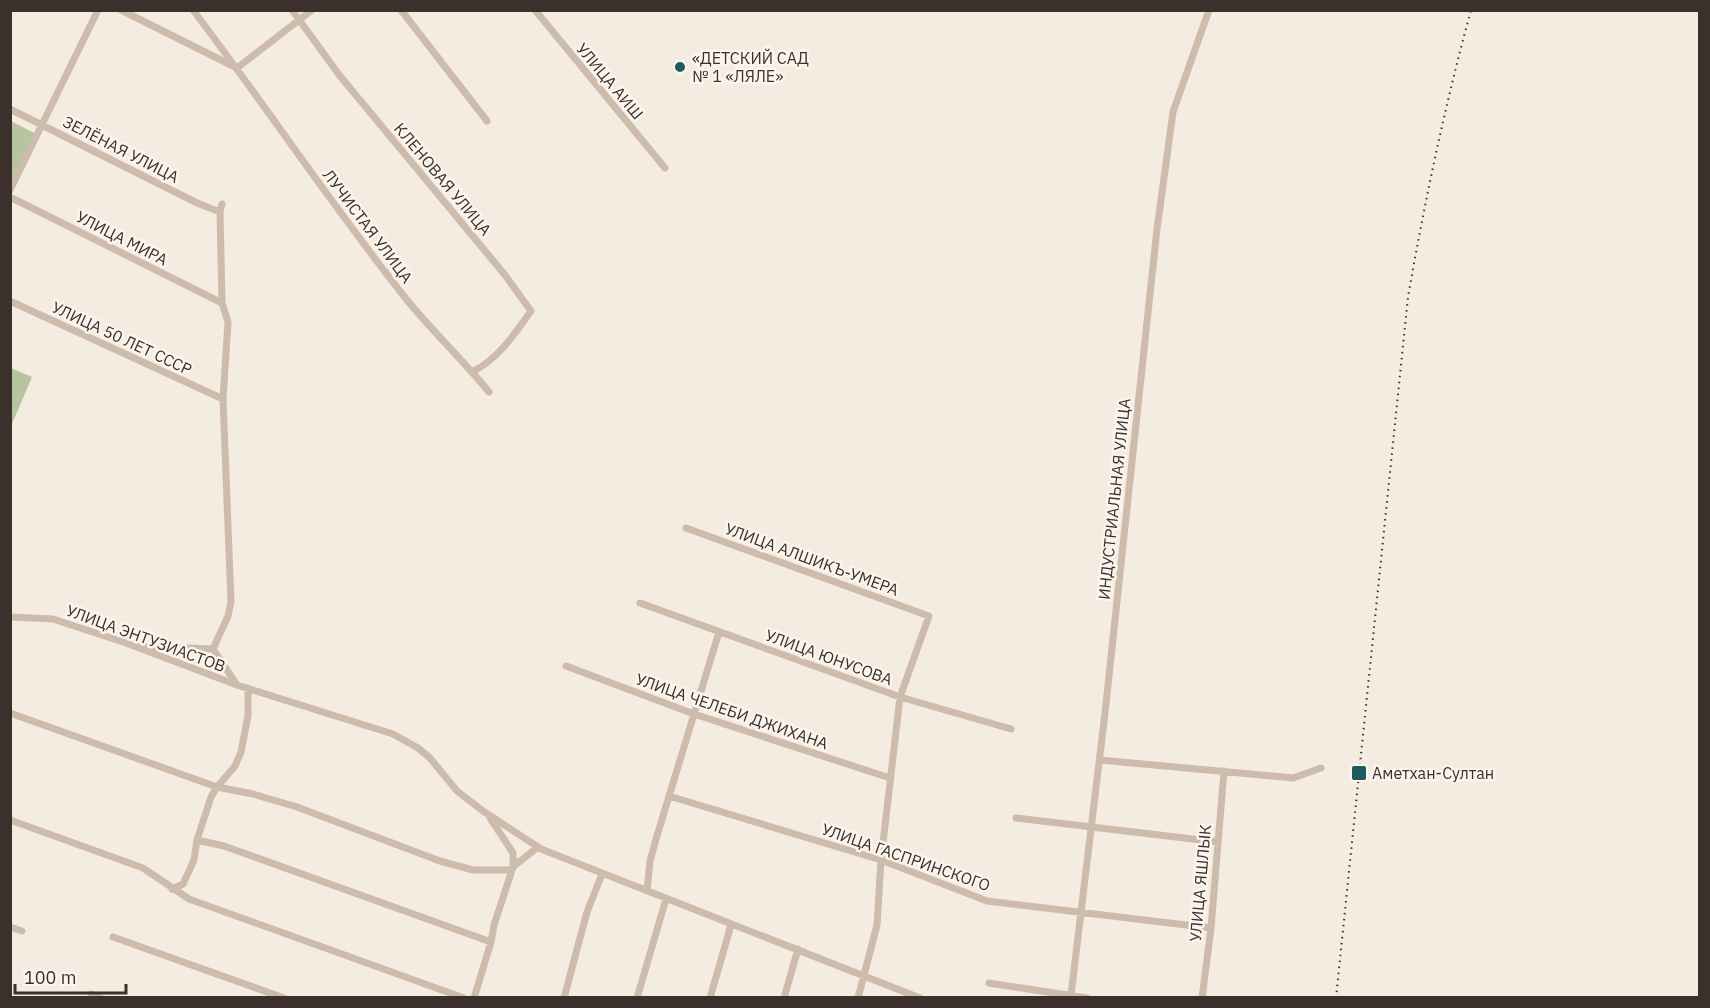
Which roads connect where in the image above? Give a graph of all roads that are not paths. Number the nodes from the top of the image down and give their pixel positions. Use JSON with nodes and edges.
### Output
{"nodes":[{"id":1,"x":98,"y":10,"type":"edge"},
{"id":2,"x":121,"y":10,"type":"edge"},
{"id":3,"x":193,"y":10,"type":"edge"},
{"id":4,"x":292,"y":10,"type":"edge"},
{"id":5,"x":312,"y":10,"type":"edge"},
{"id":6,"x":401,"y":10,"type":"edge"},
{"id":7,"x":535,"y":10,"type":"edge"},
{"id":8,"x":1206,"y":11,"type":"edge"},
{"id":9,"x":299,"y":20,"type":"junction"},
{"id":10,"x":237,"y":68,"type":"junction"},
{"id":11,"x":10,"y":109,"type":"edge"},
{"id":12,"x":487,"y":121,"type":"dead end"},
{"id":13,"x":43,"y":125,"type":"junction"},
{"id":14,"x":665,"y":168,"type":"dead end"},
{"id":15,"x":10,"y":190,"type":"edge"},
{"id":16,"x":10,"y":197,"type":"edge"},
{"id":17,"x":10,"y":301,"type":"edge"},
{"id":18,"x":222,"y":303,"type":"junction"},
{"id":19,"x":472,"y":372,"type":"junction"},
{"id":20,"x":489,"y":392,"type":"dead end"},
{"id":21,"x":223,"y":399,"type":"junction"},
{"id":22,"x":686,"y":528,"type":"dead end"},
{"id":23,"x":640,"y":603,"type":"dead end"},
{"id":24,"x":10,"y":617,"type":"edge"},
{"id":25,"x":719,"y":632,"type":"junction"},
{"id":26,"x":126,"y":643,"type":"junction"},
{"id":27,"x":213,"y":649,"type":"junction"},
{"id":28,"x":566,"y":666,"type":"dead end"},
{"id":29,"x":237,"y":685,"type":"junction"},
{"id":30,"x":248,"y":688,"type":"junction"},
{"id":31,"x":900,"y":697,"type":"junction"},
{"id":32,"x":10,"y":713,"type":"edge"},
{"id":33,"x":694,"y":714,"type":"junction"},
{"id":34,"x":1011,"y":729,"type":"dead end"},
{"id":35,"x":1100,"y":760,"type":"junction"},
{"id":36,"x":1321,"y":768,"type":"dead end"},
{"id":37,"x":1224,"y":771,"type":"junction"},
{"id":38,"x":890,"y":778,"type":"junction"},
{"id":39,"x":217,"y":787,"type":"junction"},
{"id":40,"x":669,"y":796,"type":"junction"},
{"id":41,"x":489,"y":815,"type":"junction"},
{"id":42,"x":1016,"y":818,"type":"dead end"},
{"id":43,"x":10,"y":820,"type":"edge"},
{"id":44,"x":1091,"y":828,"type":"junction"},
{"id":45,"x":197,"y":840,"type":"junction"},
{"id":46,"x":1218,"y":842,"type":"junction"},
{"id":47,"x":538,"y":847,"type":"junction"},
{"id":48,"x":881,"y":860,"type":"junction"},
{"id":49,"x":513,"y":867,"type":"junction"},
{"id":50,"x":602,"y":874,"type":"junction"},
{"id":51,"x":172,"y":889,"type":"junction"},
{"id":52,"x":647,"y":891,"type":"junction"},
{"id":53,"x":666,"y":899,"type":"junction"},
{"id":54,"x":1081,"y":913,"type":"junction"},
{"id":55,"x":731,"y":925,"type":"junction"},
{"id":56,"x":10,"y":927,"type":"edge"},
{"id":57,"x":1211,"y":928,"type":"junction"},
{"id":58,"x":22,"y":931,"type":"dead end"},
{"id":59,"x":113,"y":937,"type":"dead end"},
{"id":60,"x":491,"y":942,"type":"junction"},
{"id":61,"x":798,"y":950,"type":"junction"},
{"id":62,"x":864,"y":976,"type":"junction"},
{"id":63,"x":989,"y":983,"type":"dead end"},
{"id":64,"x":91,"y":994,"type":"dead end"},
{"id":65,"x":1071,"y":995,"type":"junction"},
{"id":66,"x":101,"y":998,"type":"edge"},
{"id":67,"x":284,"y":998,"type":"edge"},
{"id":68,"x":464,"y":998,"type":"edge"},
{"id":69,"x":474,"y":998,"type":"edge"},
{"id":70,"x":564,"y":998,"type":"edge"},
{"id":71,"x":637,"y":998,"type":"edge"},
{"id":72,"x":710,"y":998,"type":"edge"},
{"id":73,"x":784,"y":998,"type":"edge"},
{"id":74,"x":858,"y":998,"type":"edge"},
{"id":75,"x":920,"y":998,"type":"edge"},
{"id":76,"x":1087,"y":998,"type":"edge"},
{"id":77,"x":1202,"y":998,"type":"edge"}],
"edges":[{"from":1,"to":13,"type":"street"},
{"from":2,"to":10,"type":"street"},
{"from":3,"to":10,"type":"street","name":"ЛУЧИСТАЯ УЛИЦА"},
{"from":4,"to":9,"type":"street","name":"КЛЕНОВАЯ УЛИЦА"},
{"from":5,"to":9,"type":"street"},
{"from":6,"to":12,"type":"street"},
{"from":7,"to":14,"type":"street","name":"УЛИЦА АИШ"},
{"from":8,"to":35,"type":"street","name":"ИНДУСТРИАЛЬНАЯ УЛИЦА"},
{"from":9,"to":10,"type":"street"},
{"from":9,"to":19,"type":"street","name":"КЛЕНОВАЯ УЛИЦА"},
{"from":10,"to":19,"type":"street","name":"ЛУЧИСТАЯ УЛИЦА"},
{"from":11,"to":13,"type":"street","name":"ЗЕЛЁНАЯ УЛИЦА"},
{"from":13,"to":15,"type":"street"},
{"from":13,"to":18,"type":"street","name":"ЗЕЛЁНАЯ УЛИЦА"},
{"from":16,"to":18,"type":"street","name":"УЛИЦА МИРА"},
{"from":17,"to":21,"type":"street","name":"УЛИЦА 50 ЛЕТ СССР"},
{"from":18,"to":21,"type":"street"},
{"from":19,"to":20,"type":"street","name":"ЛУЧИСТАЯ УЛИЦА"},
{"from":21,"to":27,"type":"street"},
{"from":22,"to":31,"type":"street","name":"УЛИЦА АЛШИКЪ-УМЕРА"},
{"from":23,"to":25,"type":"street","name":"УЛИЦА ЮНУСОВА"},
{"from":24,"to":26,"type":"street","name":"УЛИЦА ЭНТУЗИАСТОВ"},
{"from":25,"to":31,"type":"street","name":"УЛИЦА ЮНУСОВА"},
{"from":25,"to":33,"type":"street"},
{"from":26,"to":27,"type":"street"},
{"from":26,"to":29,"type":"street","name":"УЛИЦА ЭНТУЗИАСТОВ"},
{"from":27,"to":29,"type":"street"},
{"from":28,"to":33,"type":"street","name":"УЛИЦА ЧЕЛЕБИ ДЖИХАНА"},
{"from":29,"to":30,"type":"street","name":"УЛИЦА ЭНТУЗИАСТОВ"},
{"from":30,"to":39,"type":"street"},
{"from":30,"to":41,"type":"street","name":"УЛИЦА ЭНТУЗИАСТОВ"},
{"from":31,"to":34,"type":"street","name":"УЛИЦА ЮНУСОВА"},
{"from":31,"to":38,"type":"street"},
{"from":32,"to":39,"type":"street"},
{"from":33,"to":38,"type":"street","name":"УЛИЦА ЧЕЛЕБИ ДЖИХАНА"},
{"from":33,"to":40,"type":"street"},
{"from":35,"to":37,"type":"street"},
{"from":35,"to":44,"type":"street","name":"ИНДУСТРИАЛЬНАЯ УЛИЦА"},
{"from":36,"to":37,"type":"street"},
{"from":37,"to":46,"type":"street","name":"УЛИЦА ЯШЛЫК"},
{"from":38,"to":48,"type":"street"},
{"from":39,"to":45,"type":"street"},
{"from":39,"to":49,"type":"street"},
{"from":40,"to":48,"type":"street","name":"УЛИЦА ГАСПРИНСКОГО"},
{"from":40,"to":52,"type":"street"},
{"from":41,"to":47,"type":"street","name":"УЛИЦА ЭНТУЗИАСТОВ"},
{"from":41,"to":49,"type":"street"},
{"from":42,"to":44,"type":"street"},
{"from":43,"to":51,"type":"street"},
{"from":44,"to":46,"type":"street"},
{"from":44,"to":54,"type":"street","name":"ИНДУСТРИАЛЬНАЯ УЛИЦА"},
{"from":45,"to":51,"type":"street"},
{"from":45,"to":60,"type":"street"},
{"from":46,"to":57,"type":"street","name":"УЛИЦА ЯШЛЫК"},
{"from":47,"to":49,"type":"street"},
{"from":47,"to":50,"type":"street","name":"УЛИЦА ЭНТУЗИАСТОВ"},
{"from":48,"to":54,"type":"street","name":"УЛИЦА ГАСПРИНСКОГО"},
{"from":48,"to":62,"type":"street"},
{"from":49,"to":60,"type":"street"},
{"from":50,"to":52,"type":"street","name":"УЛИЦА ЭНТУЗИАСТОВ"},
{"from":50,"to":70,"type":"street"},
{"from":51,"to":68,"type":"street"},
{"from":52,"to":53,"type":"street","name":"УЛИЦА ЭНТУЗИАСТОВ"},
{"from":53,"to":55,"type":"street","name":"УЛИЦА ЭНТУЗИАСТОВ"},
{"from":53,"to":71,"type":"street"},
{"from":54,"to":57,"type":"street","name":"УЛИЦА ГАСПРИНСКОГО"},
{"from":54,"to":65,"type":"street","name":"ИНДУСТРИАЛЬНАЯ УЛИЦА"},
{"from":55,"to":61,"type":"street","name":"УЛИЦА ЭНТУЗИАСТОВ"},
{"from":55,"to":72,"type":"street"},
{"from":56,"to":58,"type":"street"},
{"from":57,"to":77,"type":"street","name":"УЛИЦА ЯШЛЫК"},
{"from":59,"to":67,"type":"street"},
{"from":60,"to":69,"type":"street"},
{"from":61,"to":62,"type":"street","name":"УЛИЦА ЭНТУЗИАСТОВ"},
{"from":61,"to":73,"type":"street"},
{"from":62,"to":74,"type":"street"},
{"from":62,"to":75,"type":"street","name":"УЛИЦА ЭНТУЗИАСТОВ"},
{"from":63,"to":65,"type":"street"},
{"from":64,"to":66,"type":"street"},
{"from":65,"to":76,"type":"street"}]}
